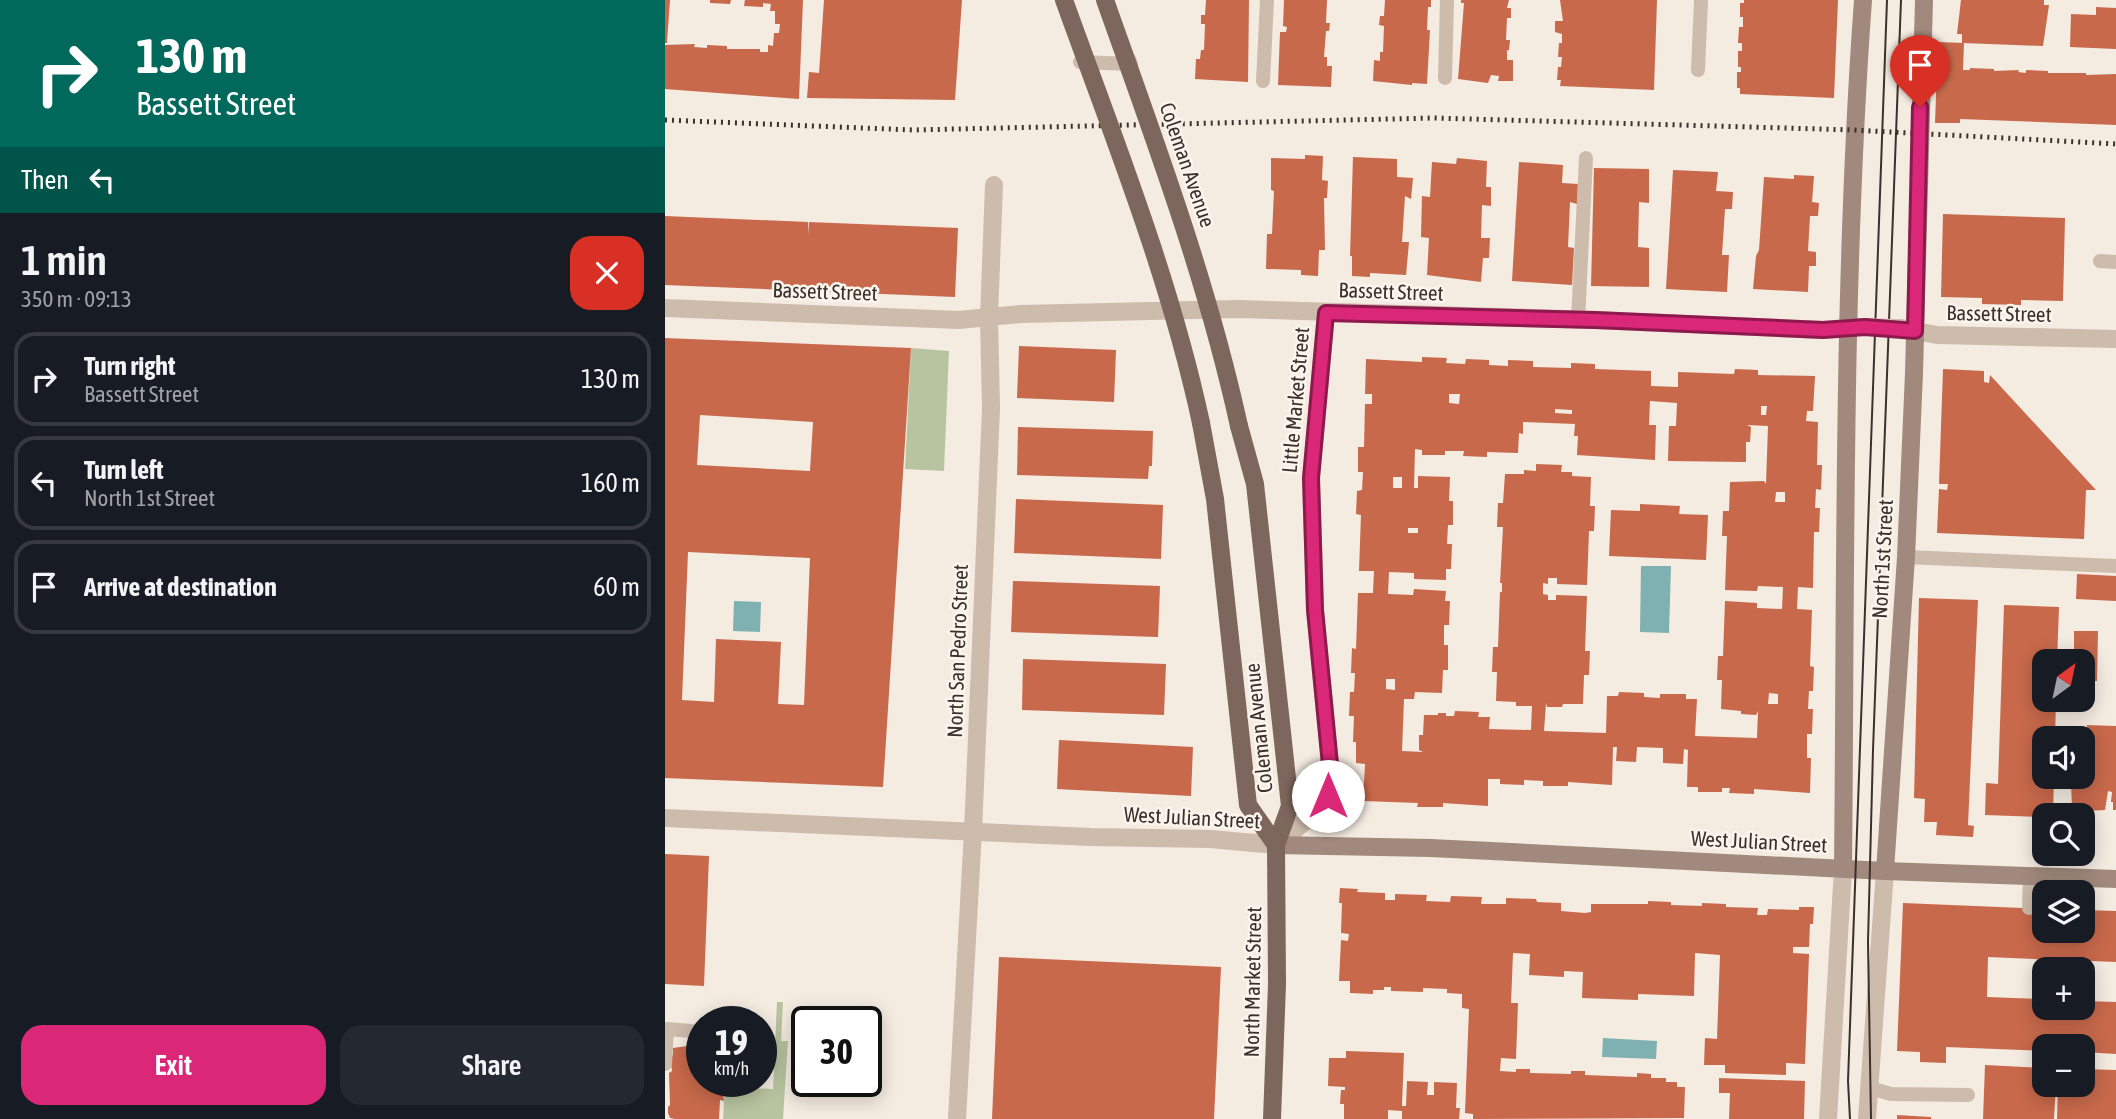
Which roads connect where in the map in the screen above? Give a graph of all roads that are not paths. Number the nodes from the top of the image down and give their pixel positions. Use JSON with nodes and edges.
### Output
{"nodes":[{"id":1,"x":1055,"y":0,"type":"edge"},
{"id":2,"x":1064,"y":0,"type":"edge"},
{"id":3,"x":1106,"y":0,"type":"edge"},
{"id":4,"x":1267,"y":0,"type":"edge"},
{"id":5,"x":1447,"y":0,"type":"edge"},
{"id":6,"x":1701,"y":0,"type":"edge"},
{"id":7,"x":1863,"y":0,"type":"edge"},
{"id":8,"x":1924,"y":0,"type":"edge"},
{"id":9,"x":1698,"y":70,"type":"dead end"},
{"id":10,"x":1445,"y":78,"type":"dead end"},
{"id":11,"x":1263,"y":81,"type":"dead end"},
{"id":12,"x":1586,"y":158,"type":"dead end"},
{"id":13,"x":994,"y":185,"type":"dead end"},
{"id":14,"x":2100,"y":261,"type":"dead end"},
{"id":15,"x":2116,"y":262,"type":"edge"},
{"id":16,"x":665,"y":308,"type":"edge"},
{"id":17,"x":1326,"y":313,"type":"junction"},
{"id":18,"x":989,"y":317,"type":"junction"},
{"id":19,"x":1578,"y":320,"type":"junction"},
{"id":20,"x":1856,"y":327,"type":"junction"},
{"id":21,"x":1906,"y":329,"type":"junction"},
{"id":22,"x":2116,"y":339,"type":"edge"},
{"id":23,"x":1906,"y":557,"type":"junction"},
{"id":24,"x":2116,"y":566,"type":"edge"},
{"id":25,"x":665,"y":818,"type":"edge"},
{"id":26,"x":973,"y":831,"type":"junction"},
{"id":27,"x":1276,"y":845,"type":"junction"},
{"id":28,"x":1843,"y":869,"type":"junction"},
{"id":29,"x":1885,"y":871,"type":"junction"},
{"id":30,"x":2030,"y":875,"type":"junction"},
{"id":31,"x":2116,"y":879,"type":"edge"},
{"id":32,"x":2029,"y":908,"type":"dead end"},
{"id":33,"x":686,"y":1031,"type":"edge"},
{"id":34,"x":665,"y":1064,"type":"edge"},
{"id":35,"x":1870,"y":1088,"type":"junction"},
{"id":36,"x":1968,"y":1095,"type":"dead end"},
{"id":37,"x":957,"y":1119,"type":"edge"},
{"id":38,"x":1272,"y":1119,"type":"edge"},
{"id":39,"x":1828,"y":1119,"type":"edge"},
{"id":40,"x":1867,"y":1119,"type":"edge"}],
"edges":[{"from":1,"to":3,"type":"lane"},
{"from":2,"to":27,"type":"main road","name":"Coleman Avenue","bridge":true},
{"from":3,"to":27,"type":"main road","name":"Coleman Avenue","bridge":true},
{"from":4,"to":11,"type":"lane"},
{"from":5,"to":10,"type":"lane"},
{"from":6,"to":9,"type":"lane"},
{"from":7,"to":20,"type":"main road","name":"North 1st Street"},
{"from":8,"to":21,"type":"main road","name":"North 1st Street"},
{"from":12,"to":19,"type":"lane"},
{"from":13,"to":18,"type":"street","name":"North San Pedro Street"},
{"from":14,"to":15,"type":"lane"},
{"from":16,"to":18,"type":"street","name":"Bassett Street"},
{"from":17,"to":18,"type":"street","name":"Bassett Street"},
{"from":17,"to":19,"type":"street","name":"Bassett Street"},
{"from":17,"to":27,"type":"street","name":"Little Market Street"},
{"from":18,"to":26,"type":"street","name":"North San Pedro Street"},
{"from":19,"to":20,"type":"street","name":"Bassett Street"},
{"from":20,"to":21,"type":"street","name":"Bassett Street","bridge":true},
{"from":20,"to":28,"type":"main road","name":"North 1st Street"},
{"from":21,"to":22,"type":"street","name":"Bassett Street"},
{"from":21,"to":23,"type":"main road","name":"North 1st Street"},
{"from":23,"to":24,"type":"lane"},
{"from":23,"to":29,"type":"main road","name":"North 1st Street"},
{"from":25,"to":26,"type":"street","name":"West Julian Street"},
{"from":26,"to":27,"type":"street","name":"West Julian Street"},
{"from":26,"to":37,"type":"street","name":"North San Pedro Street"},
{"from":27,"to":28,"type":"main road","name":"West Julian Street"},
{"from":27,"to":38,"type":"main road","name":"North Market Street"},
{"from":28,"to":29,"type":"main road","name":"West Julian Street"},
{"from":28,"to":39,"type":"street","name":"North 1st Street"},
{"from":29,"to":30,"type":"main road","name":"West Julian Street"},
{"from":29,"to":35,"type":"street","name":"North 1st Street"},
{"from":30,"to":31,"type":"main road","name":"West Julian Street"},
{"from":30,"to":32,"type":"lane"},
{"from":33,"to":34,"type":"lane"},
{"from":35,"to":36,"type":"lane"},
{"from":35,"to":40,"type":"street","name":"North 1st Street"}]}
